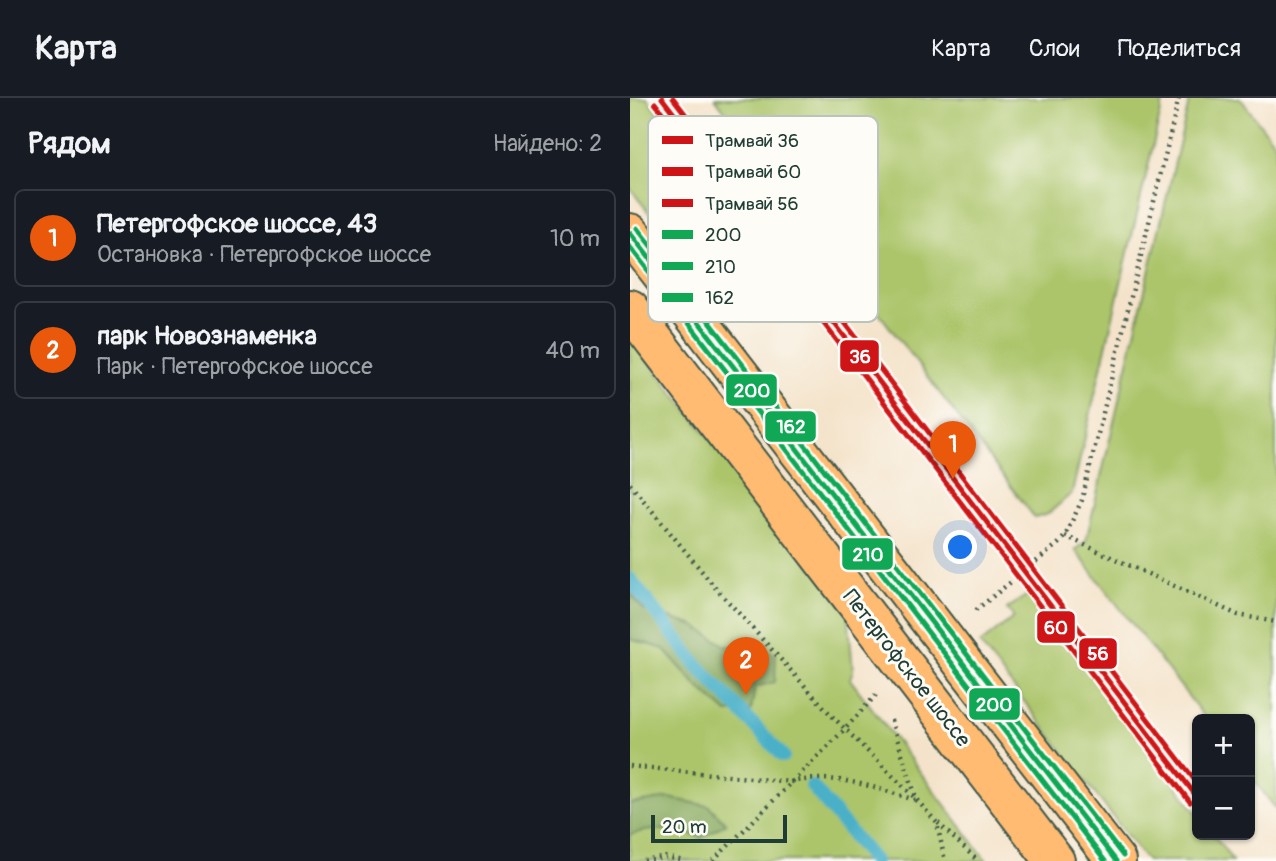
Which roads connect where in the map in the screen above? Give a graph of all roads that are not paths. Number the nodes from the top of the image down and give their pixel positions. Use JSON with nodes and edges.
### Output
{"nodes":[{"id":1,"x":630,"y":233,"type":"edge"},
{"id":2,"x":648,"y":256,"type":"edge"},
{"id":3,"x":630,"y":309,"type":"edge"},
{"id":4,"x":699,"y":322,"type":"edge"},
{"id":5,"x":1055,"y":861,"type":"edge"},
{"id":6,"x":1116,"y":861,"type":"edge"}],
"edges":[{"from":1,"to":2,"type":"main road"},
{"from":3,"to":5,"type":"main road","name":"Петергофское шоссе"},
{"from":4,"to":6,"type":"main road"}]}
